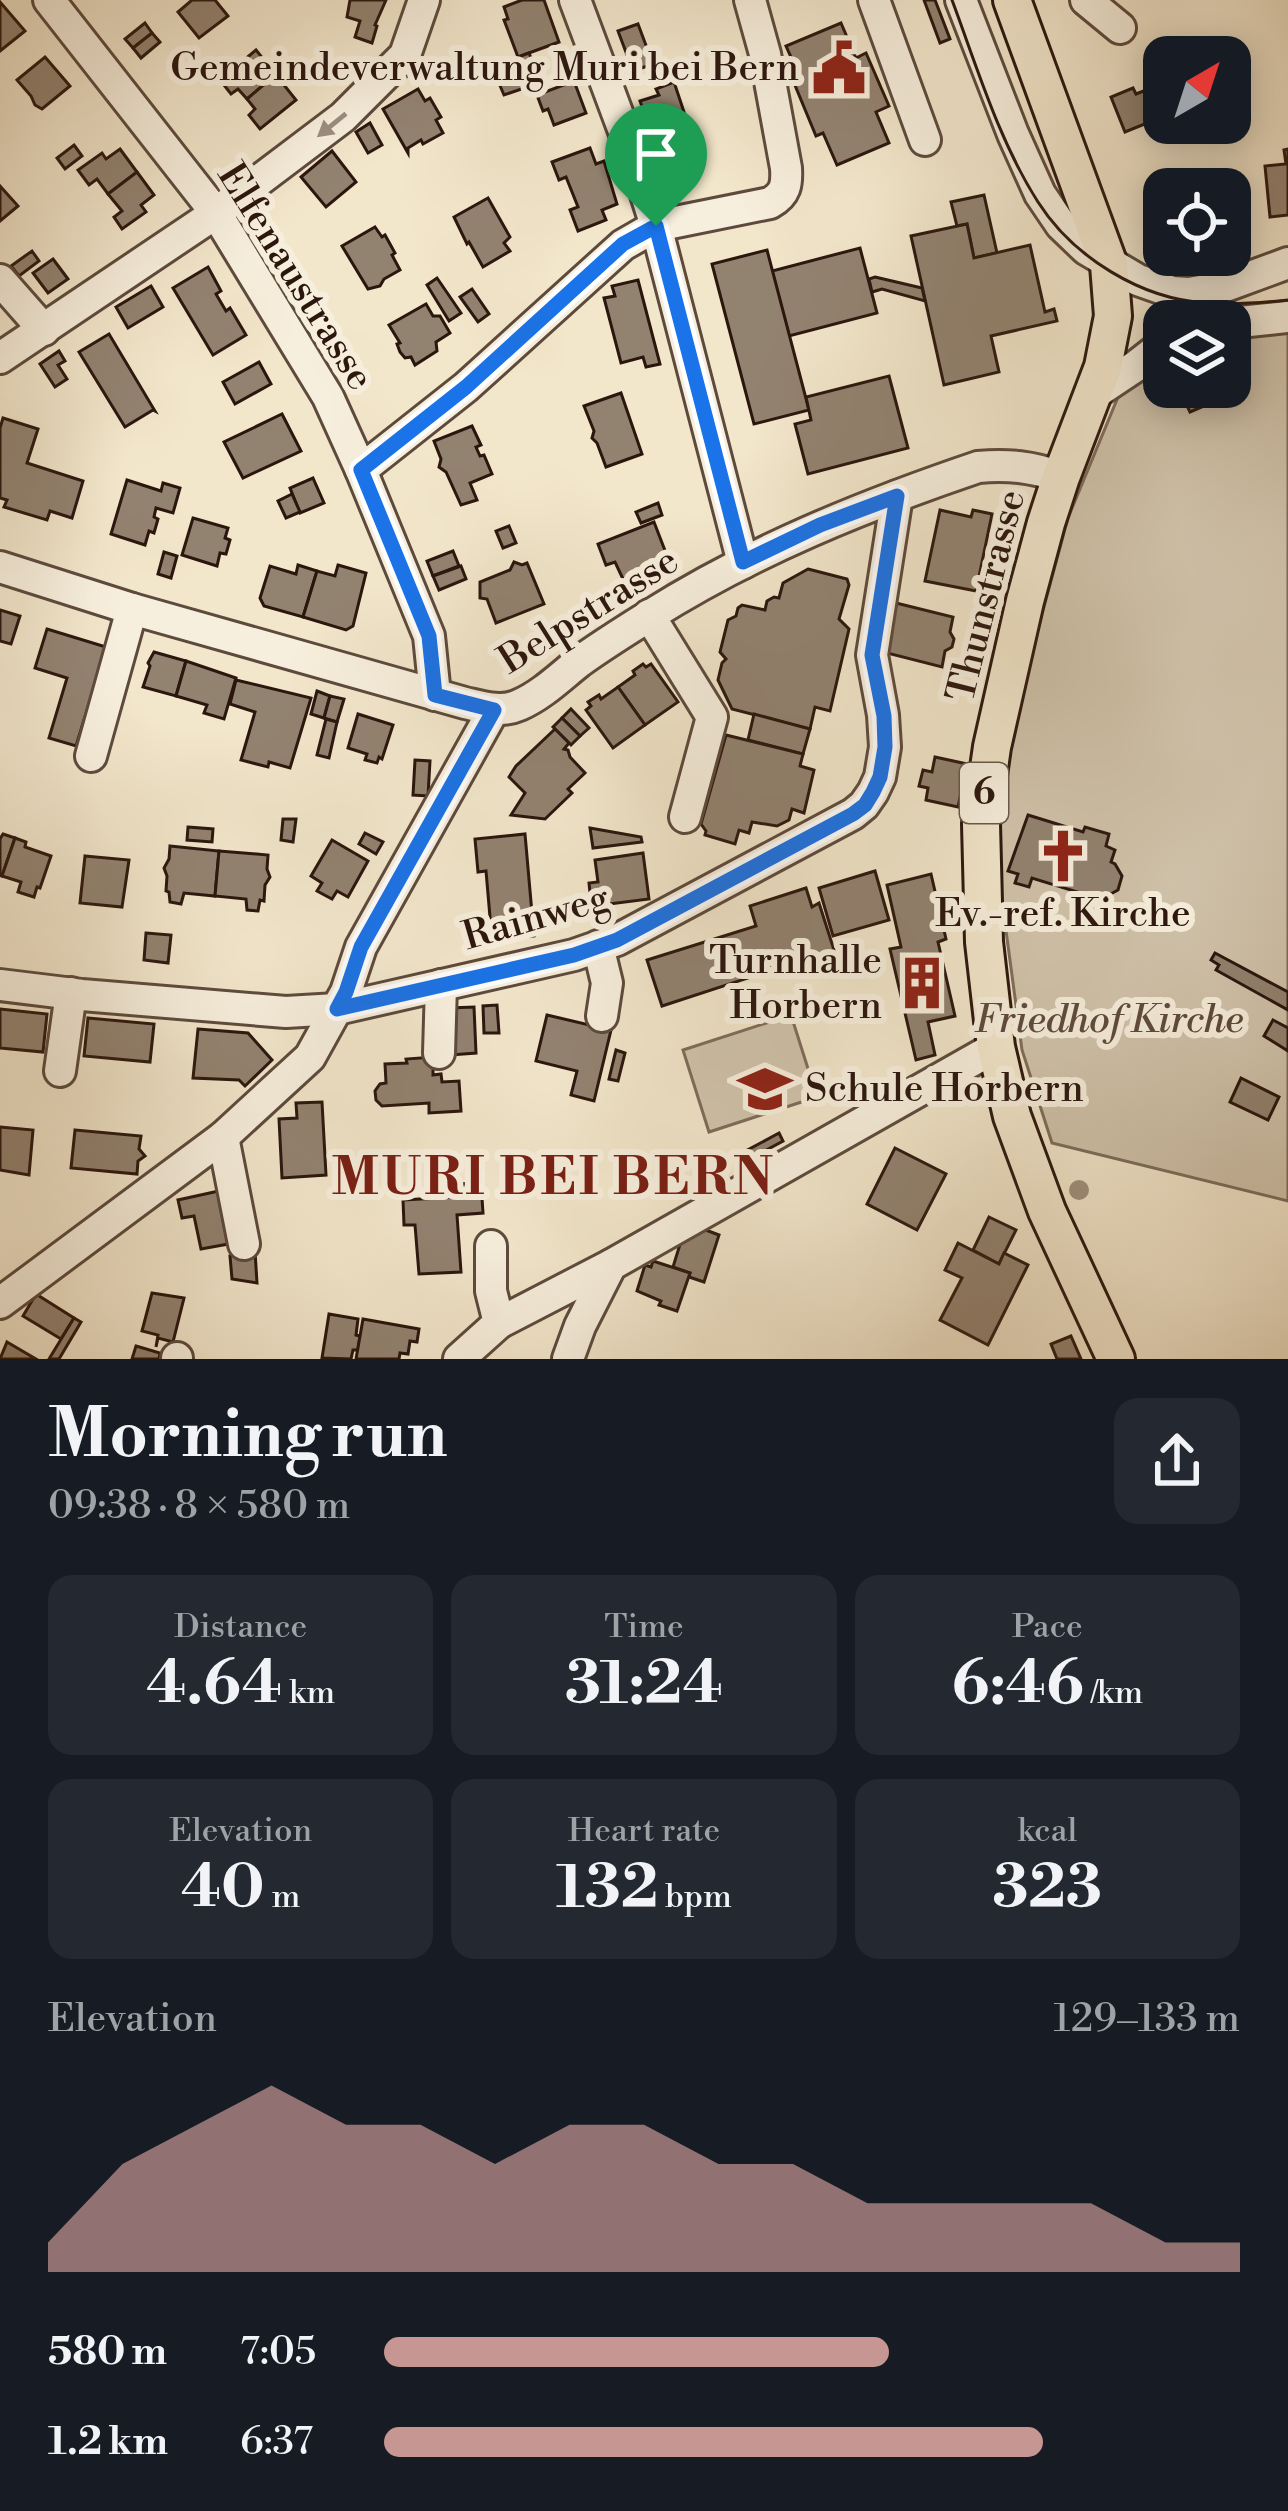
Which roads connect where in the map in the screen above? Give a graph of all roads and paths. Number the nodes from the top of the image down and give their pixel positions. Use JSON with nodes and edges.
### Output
{"nodes":[{"id":1,"x":49,"y":0,"type":"edge"},
{"id":2,"x":424,"y":0,"type":"edge"},
{"id":3,"x":575,"y":0,"type":"edge"},
{"id":4,"x":750,"y":0,"type":"edge"},
{"id":5,"x":874,"y":0,"type":"edge"},
{"id":6,"x":961,"y":0,"type":"edge"},
{"id":7,"x":1012,"y":0,"type":"edge"},
{"id":8,"x":1086,"y":0,"type":"edge"},
{"id":9,"x":1120,"y":28,"type":"dead end"},
{"id":10,"x":926,"y":140,"type":"dead end"},
{"id":11,"x":216,"y":213,"type":"junction"},
{"id":12,"x":656,"y":226,"type":"junction"},
{"id":13,"x":1288,"y":263,"type":"edge"},
{"id":14,"x":1109,"y":265,"type":"junction"},
{"id":15,"x":0,"y":280,"type":"edge"},
{"id":16,"x":1288,"y":317,"type":"edge"},
{"id":17,"x":1251,"y":321,"type":"edge"},
{"id":18,"x":44,"y":330,"type":"junction"},
{"id":19,"x":0,"y":358,"type":"edge"},
{"id":20,"x":1143,"y":360,"type":"edge"},
{"id":21,"x":1094,"y":394,"type":"junction"},
{"id":22,"x":361,"y":470,"type":"junction"},
{"id":23,"x":1061,"y":477,"type":"junction"},
{"id":24,"x":897,"y":496,"type":"junction"},
{"id":25,"x":743,"y":562,"type":"junction"},
{"id":26,"x":0,"y":567,"type":"edge"},
{"id":27,"x":132,"y":609,"type":"junction"},
{"id":28,"x":650,"y":616,"type":"junction"},
{"id":29,"x":465,"y":703,"type":"junction"},
{"id":30,"x":91,"y":756,"type":"dead end"},
{"id":31,"x":685,"y":817,"type":"dead end"},
{"id":32,"x":598,"y":946,"type":"junction"},
{"id":33,"x":0,"y":985,"type":"edge"},
{"id":34,"x":441,"y":985,"type":"junction"},
{"id":35,"x":71,"y":993,"type":"junction"},
{"id":36,"x":337,"y":1009,"type":"junction"},
{"id":37,"x":602,"y":1016,"type":"dead end"},
{"id":38,"x":996,"y":1047,"type":"junction"},
{"id":39,"x":440,"y":1053,"type":"dead end"},
{"id":40,"x":60,"y":1071,"type":"dead end"},
{"id":41,"x":223,"y":1137,"type":"junction"},
{"id":42,"x":244,"y":1244,"type":"dead end"},
{"id":43,"x":491,"y":1246,"type":"dead end"},
{"id":44,"x":611,"y":1265,"type":"junction"},
{"id":45,"x":0,"y":1303,"type":"edge"},
{"id":46,"x":499,"y":1323,"type":"junction"},
{"id":47,"x":459,"y":1359,"type":"edge"},
{"id":48,"x":568,"y":1359,"type":"edge"},
{"id":49,"x":1116,"y":1359,"type":"edge"}],
"edges":[{"from":1,"to":11,"type":"street","name":"Elfenaustrasse"},
{"from":2,"to":11,"type":"street","one_way":true},
{"from":3,"to":12,"type":"street"},
{"from":4,"to":12,"type":"street"},
{"from":5,"to":10,"type":"street"},
{"from":6,"to":14,"type":"street"},
{"from":7,"to":14,"type":"main road","name":"Thunstrasse","number":"6"},
{"from":8,"to":9,"type":"street"},
{"from":11,"to":18,"type":"street"},
{"from":11,"to":22,"type":"street","name":"Elfenaustrasse"},
{"from":12,"to":22,"type":"street"},
{"from":12,"to":25,"type":"street"},
{"from":13,"to":14,"type":"street"},
{"from":14,"to":21,"type":"main road","name":"Thunstrasse","number":"6"},
{"from":15,"to":18,"type":"street"},
{"from":16,"to":17,"type":"street"},
{"from":18,"to":19,"type":"street"},
{"from":20,"to":21,"type":"street"},
{"from":21,"to":23,"type":"main road","name":"Thunstrasse","number":"6"},
{"from":22,"to":29,"type":"street","name":"Elfenaustrasse"},
{"from":23,"to":24,"type":"street","name":"Belpstrasse"},
{"from":23,"to":38,"type":"main road","name":"Thunstrasse","number":"6"},
{"from":24,"to":25,"type":"street","name":"Belpstrasse"},
{"from":24,"to":32,"type":"street","name":"Rainweg"},
{"from":25,"to":28,"type":"street","name":"Belpstrasse"},
{"from":26,"to":27,"type":"street"},
{"from":27,"to":29,"type":"street"},
{"from":27,"to":30,"type":"street"},
{"from":28,"to":29,"type":"street","name":"Belpstrasse"},
{"from":28,"to":31,"type":"street"},
{"from":29,"to":36,"type":"street","name":"Belpstrasse"},
{"from":32,"to":34,"type":"street","name":"Rainweg"},
{"from":32,"to":37,"type":"street"},
{"from":33,"to":35,"type":"street","name":"Rainweg"},
{"from":34,"to":36,"type":"street","name":"Rainweg"},
{"from":34,"to":39,"type":"street"},
{"from":35,"to":36,"type":"street","name":"Rainweg"},
{"from":35,"to":40,"type":"street"},
{"from":36,"to":41,"type":"street"},
{"from":38,"to":44,"type":"street"},
{"from":38,"to":49,"type":"main road","name":"Thunstrasse","number":"6"},
{"from":41,"to":42,"type":"street"},
{"from":41,"to":45,"type":"street"},
{"from":43,"to":46,"type":"street"},
{"from":44,"to":46,"type":"street"},
{"from":44,"to":48,"type":"street"},
{"from":46,"to":47,"type":"street"}]}
